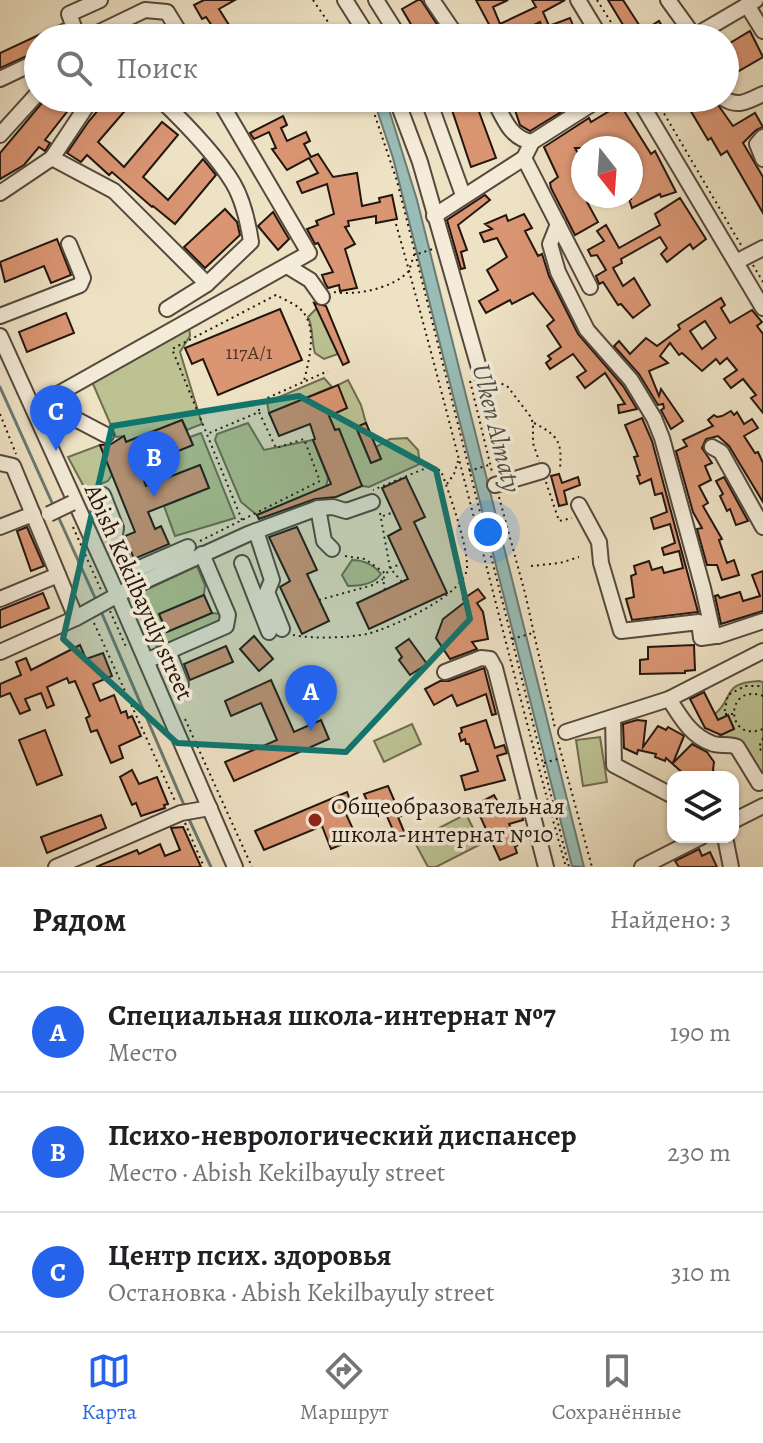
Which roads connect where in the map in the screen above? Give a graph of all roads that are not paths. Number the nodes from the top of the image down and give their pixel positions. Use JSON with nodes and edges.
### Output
{"nodes":[{"id":1,"x":100,"y":0,"type":"edge"},
{"id":2,"x":345,"y":0,"type":"edge"},
{"id":3,"x":376,"y":0,"type":"edge"},
{"id":4,"x":432,"y":0,"type":"edge"},
{"id":5,"x":578,"y":0,"type":"edge"},
{"id":6,"x":668,"y":0,"type":"edge"},
{"id":7,"x":752,"y":2,"type":"edge"},
{"id":8,"x":144,"y":5,"type":"edge"},
{"id":9,"x":73,"y":24,"type":"edge"},
{"id":10,"x":111,"y":24,"type":"edge"},
{"id":11,"x":174,"y":24,"type":"edge"},
{"id":12,"x":360,"y":24,"type":"edge"},
{"id":13,"x":391,"y":24,"type":"edge"},
{"id":14,"x":448,"y":24,"type":"edge"},
{"id":15,"x":593,"y":24,"type":"edge"},
{"id":16,"x":684,"y":24,"type":"edge"},
{"id":17,"x":714,"y":24,"type":"edge"},
{"id":18,"x":763,"y":31,"type":"edge"},
{"id":19,"x":24,"y":68,"type":"edge"},
{"id":20,"x":0,"y":79,"type":"edge"},
{"id":21,"x":761,"y":100,"type":"edge"},
{"id":22,"x":739,"y":104,"type":"edge"},
{"id":23,"x":24,"y":108,"type":"edge"},
{"id":24,"x":79,"y":112,"type":"edge"},
{"id":25,"x":173,"y":112,"type":"edge"},
{"id":26,"x":226,"y":112,"type":"edge"},
{"id":27,"x":401,"y":112,"type":"edge"},
{"id":28,"x":433,"y":112,"type":"edge"},
{"id":29,"x":501,"y":112,"type":"edge"},
{"id":30,"x":579,"y":112,"type":"edge"},
{"id":31,"x":647,"y":112,"type":"edge"},
{"id":32,"x":0,"y":135,"type":"edge"},
{"id":33,"x":763,"y":137,"type":"edge"},
{"id":34,"x":532,"y":142,"type":"junction"},
{"id":35,"x":52,"y":158,"type":"junction"},
{"id":36,"x":524,"y":158,"type":"junction"},
{"id":37,"x":763,"y":159,"type":"edge"},
{"id":38,"x":0,"y":193,"type":"edge"},
{"id":39,"x":463,"y":195,"type":"junction"},
{"id":40,"x":434,"y":216,"type":"junction"},
{"id":41,"x":558,"y":224,"type":"junction"},
{"id":42,"x":69,"y":244,"type":"dead end"},
{"id":43,"x":763,"y":248,"type":"edge"},
{"id":44,"x":742,"y":259,"type":"junction"},
{"id":45,"x":287,"y":266,"type":"junction"},
{"id":46,"x":207,"y":284,"type":"junction"},
{"id":47,"x":590,"y":287,"type":"dead end"},
{"id":48,"x":318,"y":291,"type":"road end"},
{"id":49,"x":763,"y":308,"type":"edge"},
{"id":50,"x":167,"y":309,"type":"dead end"},
{"id":51,"x":0,"y":316,"type":"edge"},
{"id":52,"x":0,"y":336,"type":"edge"},
{"id":53,"x":481,"y":375,"type":"road end"},
{"id":54,"x":38,"y":405,"type":"junction"},
{"id":55,"x":106,"y":435,"type":"dead end"},
{"id":56,"x":712,"y":447,"type":"dead end"},
{"id":57,"x":0,"y":463,"type":"edge"},
{"id":58,"x":542,"y":471,"type":"road end"},
{"id":59,"x":495,"y":485,"type":"dead end"},
{"id":60,"x":103,"y":495,"type":"dead end"},
{"id":61,"x":372,"y":502,"type":"road end"},
{"id":62,"x":70,"y":504,"type":"junction"},
{"id":63,"x":318,"y":508,"type":"junction"},
{"id":64,"x":582,"y":510,"type":"road end"},
{"id":65,"x":39,"y":516,"type":"junction"},
{"id":66,"x":0,"y":527,"type":"edge"},
{"id":67,"x":763,"y":527,"type":"edge"},
{"id":68,"x":256,"y":531,"type":"junction"},
{"id":69,"x":188,"y":547,"type":"road end"},
{"id":70,"x":338,"y":553,"type":"road end"},
{"id":71,"x":202,"y":554,"type":"junction"},
{"id":72,"x":242,"y":563,"type":"dead end"},
{"id":73,"x":58,"y":575,"type":"junction"},
{"id":74,"x":131,"y":580,"type":"junction"},
{"id":75,"x":261,"y":594,"type":"junction"},
{"id":76,"x":0,"y":599,"type":"edge"},
{"id":77,"x":98,"y":607,"type":"junction"},
{"id":78,"x":763,"y":621,"type":"edge"},
{"id":79,"x":276,"y":631,"type":"road end"},
{"id":80,"x":715,"y":636,"type":"junction"},
{"id":81,"x":168,"y":651,"type":"junction"},
{"id":82,"x":763,"y":651,"type":"edge"},
{"id":83,"x":0,"y":652,"type":"edge"},
{"id":84,"x":146,"y":661,"type":"junction"},
{"id":85,"x":445,"y":672,"type":"dead end"},
{"id":86,"x":181,"y":684,"type":"dead end"},
{"id":87,"x":669,"y":699,"type":"junction"},
{"id":88,"x":613,"y":718,"type":"junction"},
{"id":89,"x":566,"y":732,"type":"dead end"},
{"id":90,"x":763,"y":781,"type":"edge"},
{"id":91,"x":667,"y":793,"type":"edge"},
{"id":92,"x":763,"y":806,"type":"edge"},
{"id":93,"x":210,"y":808,"type":"junction"},
{"id":94,"x":739,"y":818,"type":"edge"},
{"id":95,"x":689,"y":843,"type":"edge"},
{"id":96,"x":726,"y":843,"type":"edge"},
{"id":97,"x":56,"y":867,"type":"edge"},
{"id":98,"x":235,"y":867,"type":"edge"},
{"id":99,"x":546,"y":867,"type":"edge"},
{"id":100,"x":642,"y":867,"type":"edge"},
{"id":101,"x":731,"y":867,"type":"edge"}],
"edges":[{"from":1,"to":9,"type":"street"},
{"from":2,"to":12,"type":"street"},
{"from":3,"to":13,"type":"street"},
{"from":4,"to":14,"type":"street"},
{"from":5,"to":15,"type":"street"},
{"from":6,"to":16,"type":"street"},
{"from":7,"to":17,"type":"street"},
{"from":7,"to":18,"type":"street"},
{"from":8,"to":10,"type":"street"},
{"from":8,"to":11,"type":"street"},
{"from":19,"to":20,"type":"street"},
{"from":21,"to":22,"type":"street"},
{"from":23,"to":32,"type":"street"},
{"from":24,"to":35,"type":"street"},
{"from":25,"to":46,"type":"street"},
{"from":26,"to":45,"type":"street"},
{"from":27,"to":40,"type":"street"},
{"from":28,"to":39,"type":"street"},
{"from":29,"to":34,"type":"street"},
{"from":30,"to":34,"type":"street"},
{"from":31,"to":44,"type":"street"},
{"from":33,"to":37,"type":"street"},
{"from":34,"to":36,"type":"street"},
{"from":35,"to":38,"type":"street"},
{"from":35,"to":46,"type":"street"},
{"from":36,"to":39,"type":"street"},
{"from":36,"to":41,"type":"street"},
{"from":39,"to":40,"type":"street"},
{"from":40,"to":53,"type":"street"},
{"from":41,"to":47,"type":"street"},
{"from":41,"to":80,"type":"street"},
{"from":42,"to":51,"type":"street"},
{"from":43,"to":44,"type":"street"},
{"from":44,"to":49,"type":"street"},
{"from":45,"to":48,"type":"street"},
{"from":45,"to":54,"type":"street"},
{"from":46,"to":50,"type":"street"},
{"from":52,"to":54,"type":"street","name":"Abish Kekilbayuly street"},
{"from":54,"to":55,"type":"street"},
{"from":54,"to":62,"type":"street","name":"Abish Kekilbayuly street"},
{"from":56,"to":67,"type":"street"},
{"from":57,"to":65,"type":"street"},
{"from":58,"to":59,"type":"street"},
{"from":60,"to":74,"type":"street"},
{"from":61,"to":63,"type":"street"},
{"from":62,"to":65,"type":"street","bridge":true},
{"from":62,"to":77,"type":"street","name":"Abish Kekilbayuly street"},
{"from":63,"to":68,"type":"street"},
{"from":63,"to":70,"type":"street"},
{"from":64,"to":80,"type":"street"},
{"from":65,"to":66,"type":"street"},
{"from":65,"to":73,"type":"street"},
{"from":68,"to":71,"type":"street"},
{"from":68,"to":75,"type":"street"},
{"from":69,"to":74,"type":"street"},
{"from":71,"to":74,"type":"street"},
{"from":71,"to":81,"type":"street"},
{"from":72,"to":75,"type":"street"},
{"from":73,"to":76,"type":"street"},
{"from":73,"to":77,"type":"street"},
{"from":74,"to":77,"type":"street"},
{"from":75,"to":79,"type":"street"},
{"from":77,"to":83,"type":"street"},
{"from":77,"to":84,"type":"street","name":"Abish Kekilbayuly street"},
{"from":78,"to":80,"type":"street"},
{"from":81,"to":84,"type":"street"},
{"from":81,"to":86,"type":"street"},
{"from":82,"to":87,"type":"street"},
{"from":84,"to":93,"type":"street","name":"Abish Kekilbayuly street"},
{"from":85,"to":99,"type":"street"},
{"from":87,"to":88,"type":"street"},
{"from":87,"to":90,"type":"street"},
{"from":88,"to":89,"type":"street"},
{"from":88,"to":91,"type":"street"},
{"from":92,"to":94,"type":"street"},
{"from":93,"to":97,"type":"street"},
{"from":93,"to":98,"type":"street","name":"Abish Kekilbayuly street"},
{"from":95,"to":100,"type":"street"},
{"from":96,"to":101,"type":"street"}]}
